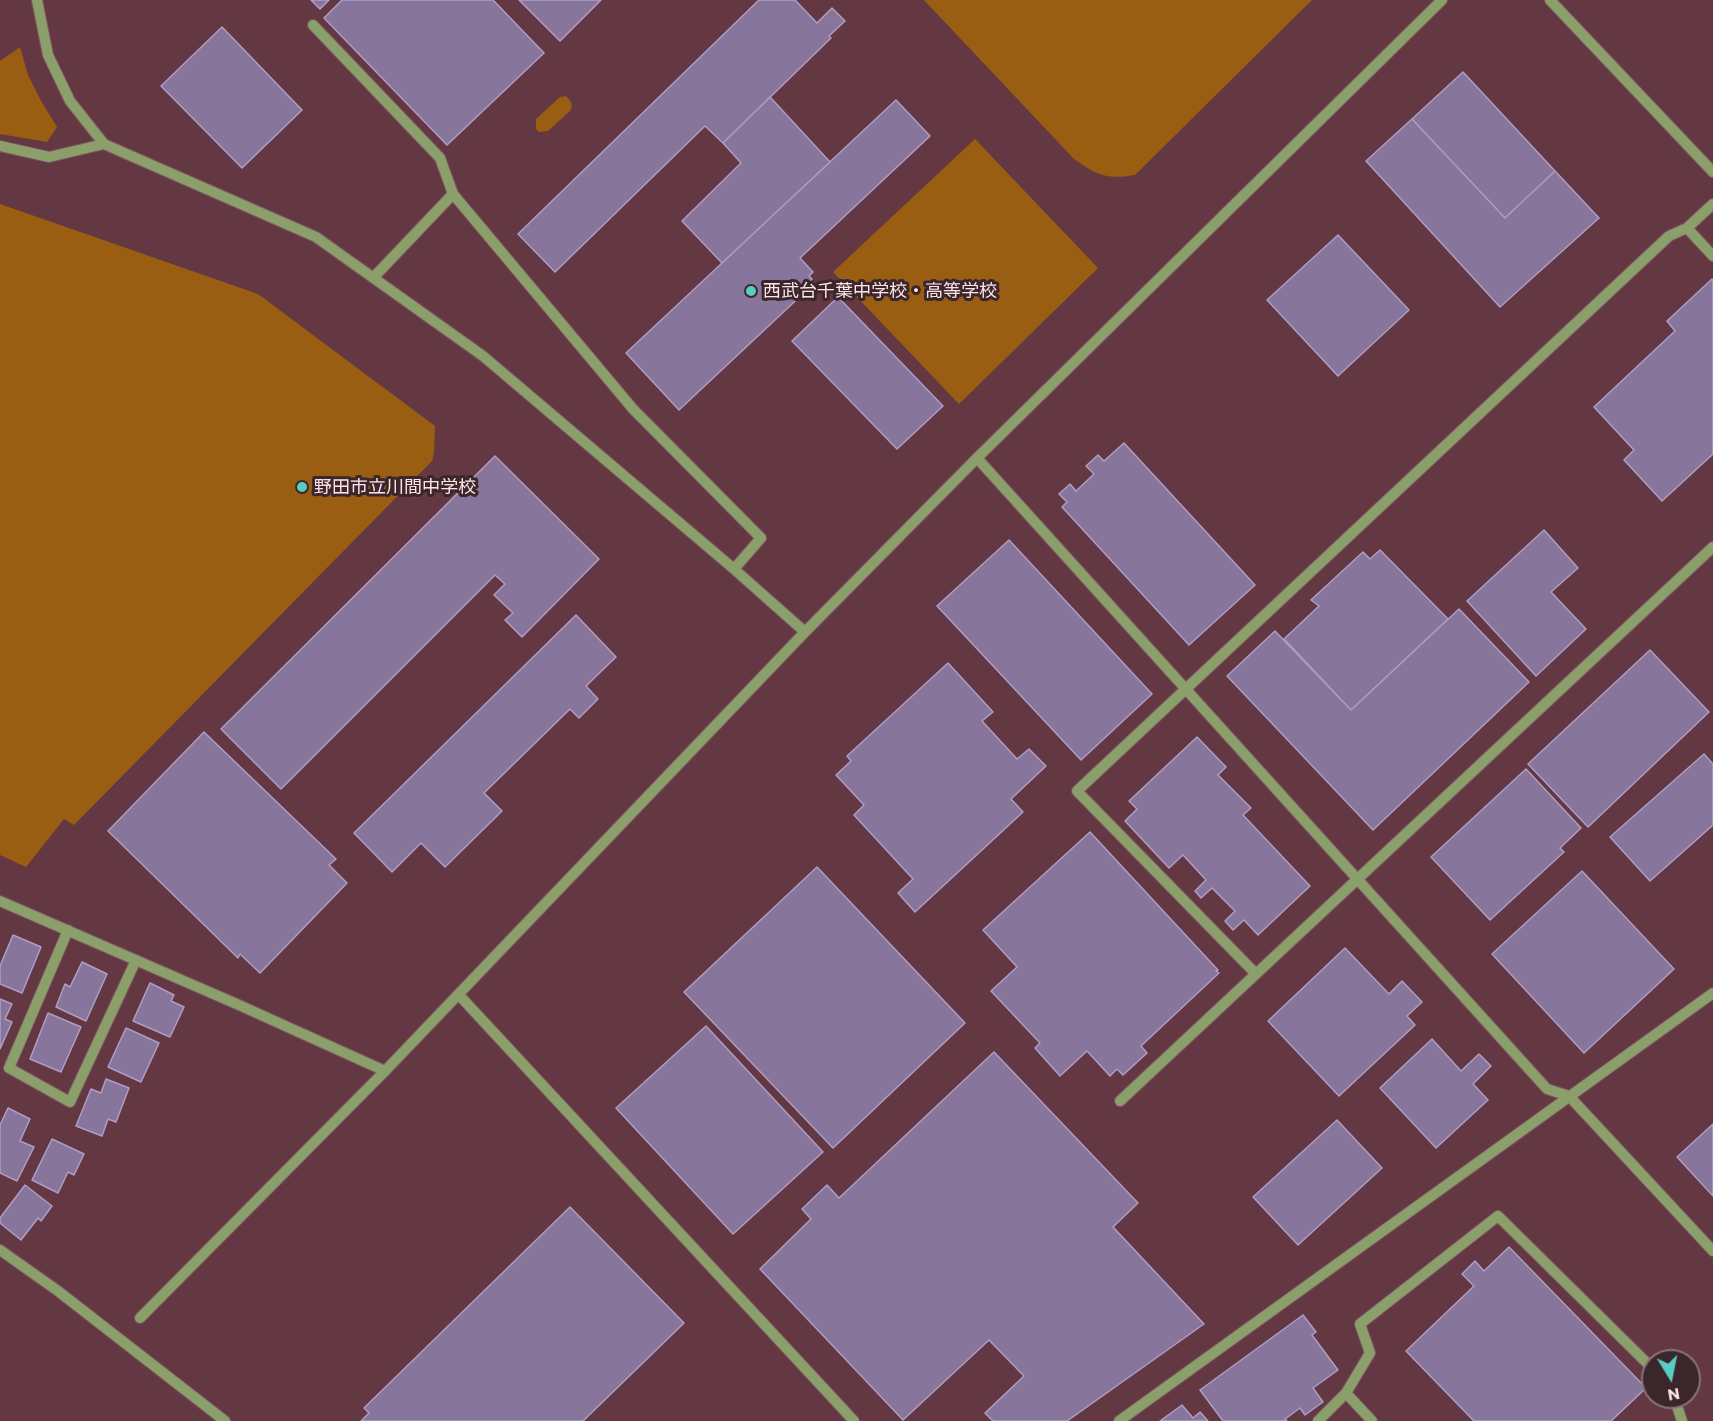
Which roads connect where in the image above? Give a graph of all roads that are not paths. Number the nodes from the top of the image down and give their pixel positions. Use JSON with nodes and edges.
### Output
{"nodes":[{"id":1,"x":37,"y":0,"type":"edge"},
{"id":2,"x":1442,"y":0,"type":"edge"},
{"id":3,"x":1550,"y":0,"type":"edge"},
{"id":4,"x":313,"y":25,"type":"dead end"},
{"id":5,"x":104,"y":144,"type":"junction"},
{"id":6,"x":0,"y":146,"type":"edge"},
{"id":7,"x":1713,"y":172,"type":"edge"},
{"id":8,"x":453,"y":194,"type":"junction"},
{"id":9,"x":1713,"y":204,"type":"edge"},
{"id":10,"x":1687,"y":228,"type":"junction"},
{"id":11,"x":1713,"y":256,"type":"edge"},
{"id":12,"x":373,"y":278,"type":"junction"},
{"id":13,"x":976,"y":458,"type":"junction"},
{"id":14,"x":1713,"y":547,"type":"edge"},
{"id":15,"x":734,"y":569,"type":"junction"},
{"id":16,"x":806,"y":632,"type":"junction"},
{"id":17,"x":1186,"y":690,"type":"junction"},
{"id":18,"x":1358,"y":879,"type":"junction"},
{"id":19,"x":0,"y":901,"type":"edge"},
{"id":20,"x":68,"y":930,"type":"junction"},
{"id":21,"x":136,"y":960,"type":"junction"},
{"id":22,"x":1256,"y":974,"type":"junction"},
{"id":23,"x":1713,"y":993,"type":"edge"},
{"id":24,"x":459,"y":995,"type":"junction"},
{"id":25,"x":385,"y":1071,"type":"junction"},
{"id":26,"x":1569,"y":1096,"type":"junction"},
{"id":27,"x":1120,"y":1101,"type":"dead end"},
{"id":28,"x":0,"y":1250,"type":"edge"},
{"id":29,"x":1713,"y":1251,"type":"edge"},
{"id":30,"x":140,"y":1318,"type":"dead end"},
{"id":31,"x":1641,"y":1357,"type":"edge"},
{"id":32,"x":1346,"y":1393,"type":"junction"},
{"id":33,"x":225,"y":1421,"type":"edge"},
{"id":34,"x":854,"y":1421,"type":"edge"},
{"id":35,"x":1119,"y":1421,"type":"edge"},
{"id":36,"x":1318,"y":1421,"type":"edge"},
{"id":37,"x":1372,"y":1421,"type":"edge"}],
"edges":[{"from":1,"to":5,"type":"street"},
{"from":2,"to":13,"type":"street"},
{"from":3,"to":7,"type":"street"},
{"from":4,"to":8,"type":"street"},
{"from":5,"to":6,"type":"street"},
{"from":5,"to":12,"type":"street"},
{"from":8,"to":12,"type":"street"},
{"from":8,"to":15,"type":"street"},
{"from":9,"to":10,"type":"street"},
{"from":10,"to":11,"type":"street"},
{"from":10,"to":17,"type":"street"},
{"from":12,"to":15,"type":"street"},
{"from":13,"to":16,"type":"street"},
{"from":13,"to":17,"type":"street"},
{"from":14,"to":18,"type":"street"},
{"from":15,"to":16,"type":"street"},
{"from":16,"to":24,"type":"street"},
{"from":17,"to":18,"type":"street"},
{"from":17,"to":22,"type":"street"},
{"from":18,"to":22,"type":"street"},
{"from":18,"to":26,"type":"street"},
{"from":19,"to":20,"type":"street"},
{"from":20,"to":21,"type":"street"},
{"from":20,"to":21,"type":"street"},
{"from":21,"to":25,"type":"street"},
{"from":22,"to":27,"type":"street"},
{"from":23,"to":26,"type":"street"},
{"from":24,"to":25,"type":"street"},
{"from":24,"to":34,"type":"street"},
{"from":25,"to":30,"type":"street"},
{"from":26,"to":29,"type":"street"},
{"from":26,"to":35,"type":"street"},
{"from":28,"to":33,"type":"street"},
{"from":31,"to":32,"type":"street"},
{"from":32,"to":36,"type":"street"},
{"from":32,"to":37,"type":"street"}]}
